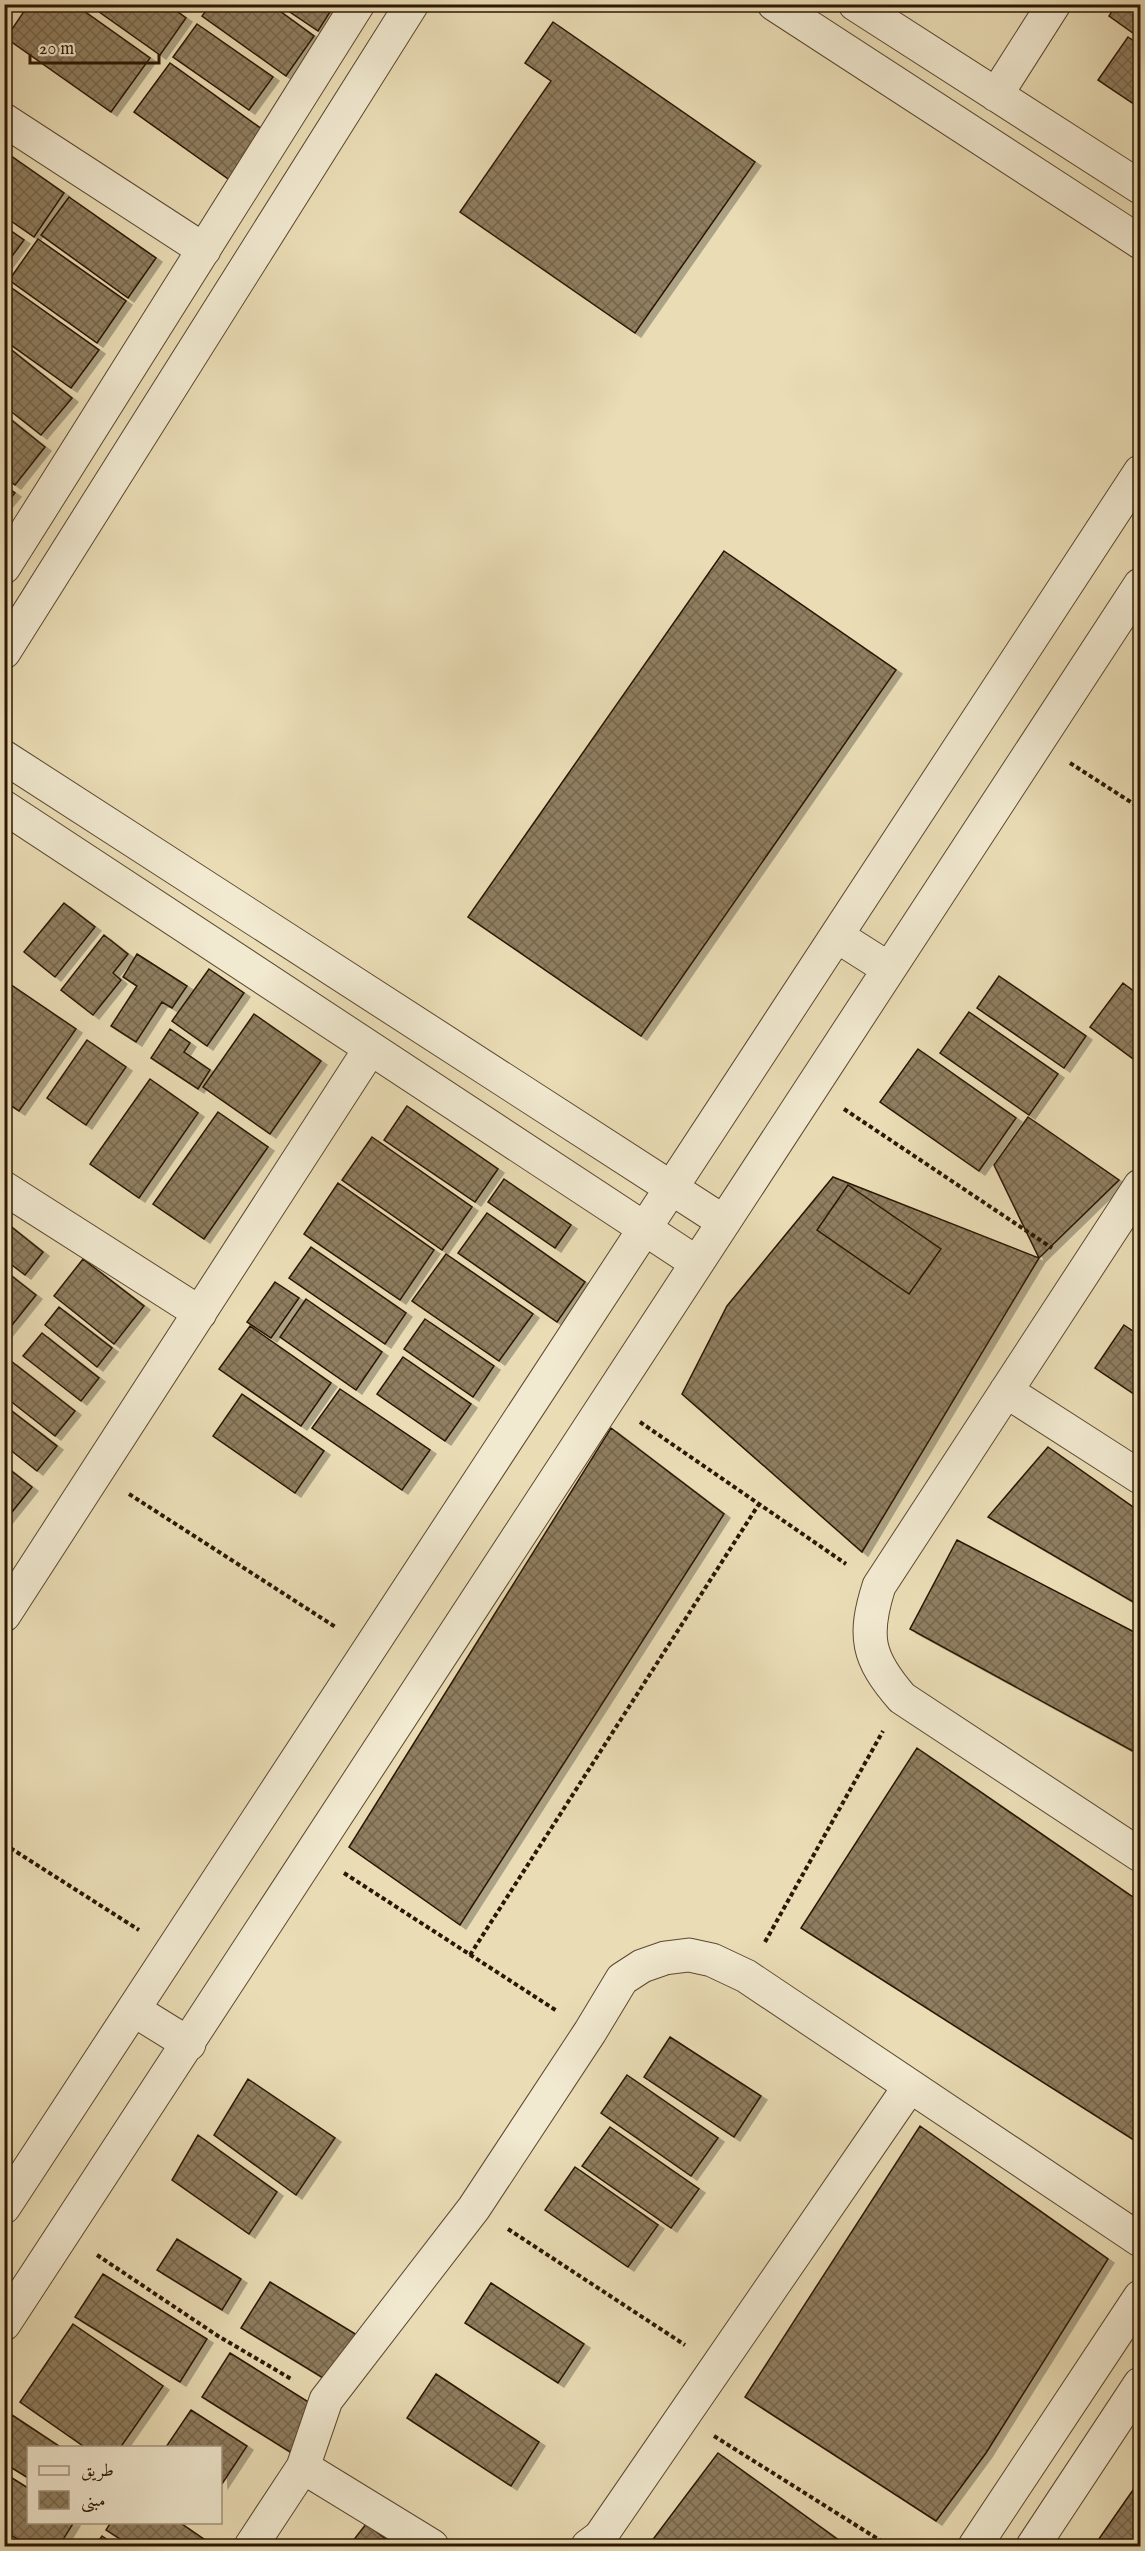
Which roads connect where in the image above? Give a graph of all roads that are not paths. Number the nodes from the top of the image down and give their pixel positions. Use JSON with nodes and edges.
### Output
{"nodes":[{"id":1,"x":358,"y":4,"type":"edge"},
{"id":2,"x":412,"y":4,"type":"edge"},
{"id":3,"x":774,"y":4,"type":"edge"},
{"id":4,"x":855,"y":4,"type":"edge"},
{"id":5,"x":1054,"y":4,"type":"edge"},
{"id":6,"x":996,"y":95,"type":"junction"},
{"id":7,"x":4,"y":120,"type":"edge"},
{"id":8,"x":1140,"y":187,"type":"edge"},
{"id":9,"x":1140,"y":242,"type":"edge"},
{"id":10,"x":204,"y":250,"type":"junction"},
{"id":11,"x":1140,"y":472,"type":"edge"},
{"id":12,"x":4,"y":567,"type":"edge"},
{"id":13,"x":1140,"y":585,"type":"edge"},
{"id":14,"x":4,"y":652,"type":"edge"},
{"id":15,"x":4,"y":757,"type":"edge"},
{"id":16,"x":4,"y":807,"type":"edge"},
{"id":17,"x":837,"y":936,"type":"junction"},
{"id":18,"x":889,"y":969,"type":"junction"},
{"id":19,"x":368,"y":991,"type":"junction"},
{"id":20,"x":343,"y":1031,"type":"junction"},
{"id":21,"x":370,"y":1048,"type":"junction"},
{"id":22,"x":1140,"y":1186,"type":"edge"},
{"id":23,"x":4,"y":1188,"type":"edge"},
{"id":24,"x":672,"y":1188,"type":"junction"},
{"id":25,"x":724,"y":1222,"type":"junction"},
{"id":26,"x":645,"y":1229,"type":"junction"},
{"id":27,"x":698,"y":1263,"type":"junction"},
{"id":28,"x":200,"y":1313,"type":"junction"},
{"id":29,"x":1006,"y":1391,"type":"junction"},
{"id":30,"x":1140,"y":1477,"type":"edge"},
{"id":31,"x":4,"y":1616,"type":"edge"},
{"id":32,"x":1140,"y":1855,"type":"edge"},
{"id":33,"x":134,"y":2010,"type":"junction"},
{"id":34,"x":189,"y":2044,"type":"junction"},
{"id":35,"x":910,"y":2086,"type":"junction"},
{"id":36,"x":4,"y":2207,"type":"edge"},
{"id":37,"x":1140,"y":2240,"type":"edge"},
{"id":38,"x":1140,"y":2297,"type":"edge"},
{"id":39,"x":4,"y":2324,"type":"edge"},
{"id":40,"x":1140,"y":2384,"type":"edge"},
{"id":41,"x":303,"y":2467,"type":"junction"},
{"id":42,"x":251,"y":2547,"type":"edge"},
{"id":43,"x":432,"y":2547,"type":"edge"},
{"id":44,"x":588,"y":2547,"type":"edge"},
{"id":45,"x":975,"y":2547,"type":"edge"},
{"id":46,"x":1033,"y":2547,"type":"edge"}],
"edges":[{"from":1,"to":10,"type":"street"},
{"from":2,"to":14,"type":"street"},
{"from":3,"to":9,"type":"street"},
{"from":4,"to":6,"type":"street"},
{"from":5,"to":6,"type":"street"},
{"from":6,"to":8,"type":"street"},
{"from":7,"to":10,"type":"street"},
{"from":10,"to":12,"type":"street"},
{"from":11,"to":17,"type":"street"},
{"from":13,"to":18,"type":"street"},
{"from":15,"to":19,"type":"street"},
{"from":16,"to":20,"type":"street"},
{"from":17,"to":18,"type":"street"},
{"from":17,"to":24,"type":"street"},
{"from":18,"to":25,"type":"street"},
{"from":19,"to":20,"type":"street"},
{"from":19,"to":24,"type":"street"},
{"from":20,"to":21,"type":"street"},
{"from":21,"to":26,"type":"street"},
{"from":21,"to":28,"type":"street"},
{"from":22,"to":29,"type":"street"},
{"from":23,"to":28,"type":"street"},
{"from":24,"to":25,"type":"street"},
{"from":24,"to":26,"type":"street"},
{"from":25,"to":27,"type":"street"},
{"from":26,"to":27,"type":"street"},
{"from":26,"to":33,"type":"street"},
{"from":27,"to":34,"type":"street"},
{"from":28,"to":31,"type":"street"},
{"from":29,"to":30,"type":"street"},
{"from":29,"to":32,"type":"street"},
{"from":33,"to":34,"type":"street"},
{"from":33,"to":36,"type":"street"},
{"from":34,"to":39,"type":"street"},
{"from":35,"to":37,"type":"street"},
{"from":35,"to":41,"type":"street"},
{"from":35,"to":44,"type":"street"},
{"from":38,"to":45,"type":"street"},
{"from":40,"to":46,"type":"street"},
{"from":41,"to":42,"type":"street"},
{"from":41,"to":43,"type":"street"}]}
